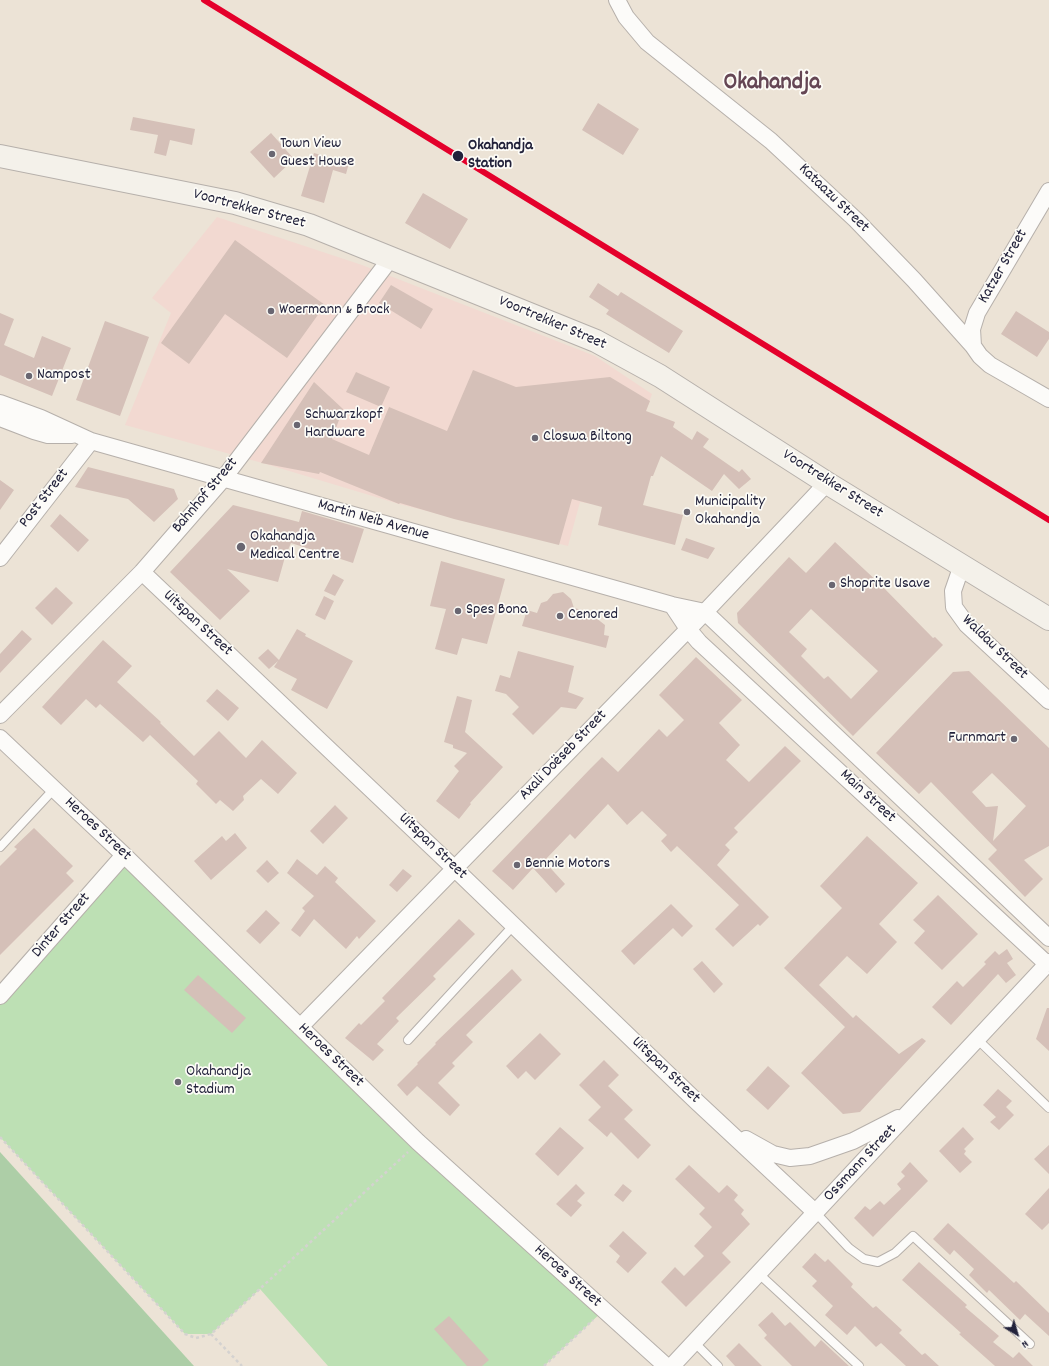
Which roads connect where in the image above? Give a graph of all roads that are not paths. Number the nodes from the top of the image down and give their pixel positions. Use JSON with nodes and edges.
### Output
{"nodes":[{"id":1,"x":617,"y":0,"type":"edge"},
{"id":2,"x":0,"y":156,"type":"edge"},
{"id":3,"x":1049,"y":191,"type":"edge"},
{"id":4,"x":391,"y":258,"type":"junction"},
{"id":5,"x":974,"y":346,"type":"junction"},
{"id":6,"x":1049,"y":399,"type":"edge"},
{"id":7,"x":0,"y":403,"type":"edge"},
{"id":8,"x":0,"y":418,"type":"edge"},
{"id":9,"x":74,"y":434,"type":"junction"},
{"id":10,"x":91,"y":441,"type":"junction"},
{"id":11,"x":223,"y":479,"type":"junction"},
{"id":12,"x":827,"y":483,"type":"junction"},
{"id":13,"x":0,"y":558,"type":"edge"},
{"id":14,"x":962,"y":565,"type":"junction"},
{"id":15,"x":142,"y":572,"type":"junction"},
{"id":16,"x":672,"y":605,"type":"junction"},
{"id":17,"x":705,"y":612,"type":"junction"},
{"id":18,"x":1049,"y":618,"type":"edge"},
{"id":19,"x":688,"y":629,"type":"junction"},
{"id":20,"x":1049,"y":701,"type":"edge"},
{"id":21,"x":0,"y":715,"type":"edge"},
{"id":22,"x":0,"y":738,"type":"edge"},
{"id":23,"x":54,"y":790,"type":"junction"},
{"id":24,"x":0,"y":847,"type":"edge"},
{"id":25,"x":124,"y":855,"type":"junction"},
{"id":26,"x":454,"y":868,"type":"junction"},
{"id":27,"x":513,"y":926,"type":"junction"},
{"id":28,"x":1049,"y":938,"type":"edge"},
{"id":29,"x":1048,"y":963,"type":"edge"},
{"id":30,"x":0,"y":996,"type":"edge"},
{"id":31,"x":300,"y":1027,"type":"junction"},
{"id":32,"x":408,"y":1040,"type":"dead end"},
{"id":33,"x":978,"y":1040,"type":"junction"},
{"id":34,"x":1049,"y":1108,"type":"edge"},
{"id":35,"x":910,"y":1112,"type":"junction"},
{"id":36,"x":720,"y":1123,"type":"junction"},
{"id":37,"x":815,"y":1212,"type":"junction"},
{"id":38,"x":758,"y":1273,"type":"junction"},
{"id":39,"x":694,"y":1342,"type":"junction"},
{"id":40,"x":1030,"y":1344,"type":"dead end"},
{"id":41,"x":666,"y":1366,"type":"edge"},
{"id":42,"x":672,"y":1366,"type":"edge"},
{"id":43,"x":718,"y":1366,"type":"edge"},
{"id":44,"x":859,"y":1366,"type":"edge"}],
"edges":[{"from":1,"to":5,"type":"street","name":"Kataazu Street"},
{"from":2,"to":4,"type":"main road","name":"Voortrekker Street"},
{"from":3,"to":5,"type":"street","name":"Katzer Street"},
{"from":4,"to":11,"type":"street","name":"Bahnhof Street"},
{"from":4,"to":12,"type":"main road","name":"Voortrekker Street"},
{"from":5,"to":6,"type":"street","name":"Kataazu Street"},
{"from":7,"to":9,"type":"street","name":"Martin Neib Avenue"},
{"from":8,"to":9,"type":"street","name":"Martin Neib Avenue"},
{"from":9,"to":10,"type":"street","name":"Martin Neib Avenue"},
{"from":10,"to":11,"type":"street","name":"Martin Neib Avenue"},
{"from":10,"to":13,"type":"street","name":"Post Street"},
{"from":11,"to":15,"type":"street","name":"Bahnhof Street"},
{"from":11,"to":16,"type":"street","name":"Martin Neib Avenue"},
{"from":12,"to":14,"type":"main road","name":"Voortrekker Street"},
{"from":12,"to":17,"type":"street","name":"Axali Doëseb Street"},
{"from":14,"to":18,"type":"main road","name":"Voortrekker Street"},
{"from":14,"to":20,"type":"street","name":"Waldau Street"},
{"from":15,"to":21,"type":"street","name":"Bahnhof Street"},
{"from":15,"to":26,"type":"street","name":"Uitspan Street"},
{"from":16,"to":17,"type":"street","name":"Martin Neib Avenue"},
{"from":16,"to":19,"type":"street"},
{"from":17,"to":19,"type":"street","name":"Axali Doëseb Street"},
{"from":17,"to":28,"type":"street","name":"Main Street"},
{"from":19,"to":26,"type":"street","name":"Axali Doëseb Street"},
{"from":19,"to":29,"type":"street","name":"Main Street"},
{"from":22,"to":23,"type":"street","name":"Heroes Street"},
{"from":23,"to":24,"type":"lane"},
{"from":23,"to":25,"type":"street","name":"Heroes Street"},
{"from":25,"to":30,"type":"street","name":"Dinter Street"},
{"from":25,"to":31,"type":"street","name":"Heroes Street"},
{"from":26,"to":27,"type":"street","name":"Uitspan Street"},
{"from":26,"to":31,"type":"street","name":"Axali Doëseb Street"},
{"from":27,"to":32,"type":"lane"},
{"from":27,"to":36,"type":"street","name":"Uitspan Street"},
{"from":29,"to":33,"type":"street","name":"Ossmann Street"},
{"from":31,"to":41,"type":"street","name":"Heroes Street"},
{"from":33,"to":34,"type":"lane"},
{"from":33,"to":35,"type":"street","name":"Ossmann Street"},
{"from":35,"to":36,"type":"street","name":"Uitspan Street"},
{"from":35,"to":37,"type":"street","name":"Ossmann Street"},
{"from":36,"to":37,"type":"street","name":"Uitspan Street"},
{"from":37,"to":38,"type":"street","name":"Ossmann Street"},
{"from":37,"to":40,"type":"lane"},
{"from":38,"to":39,"type":"street","name":"Ossmann Street"},
{"from":38,"to":44,"type":"lane"},
{"from":39,"to":42,"type":"street","name":"Ossmann Street"},
{"from":39,"to":43,"type":"lane"}]}
